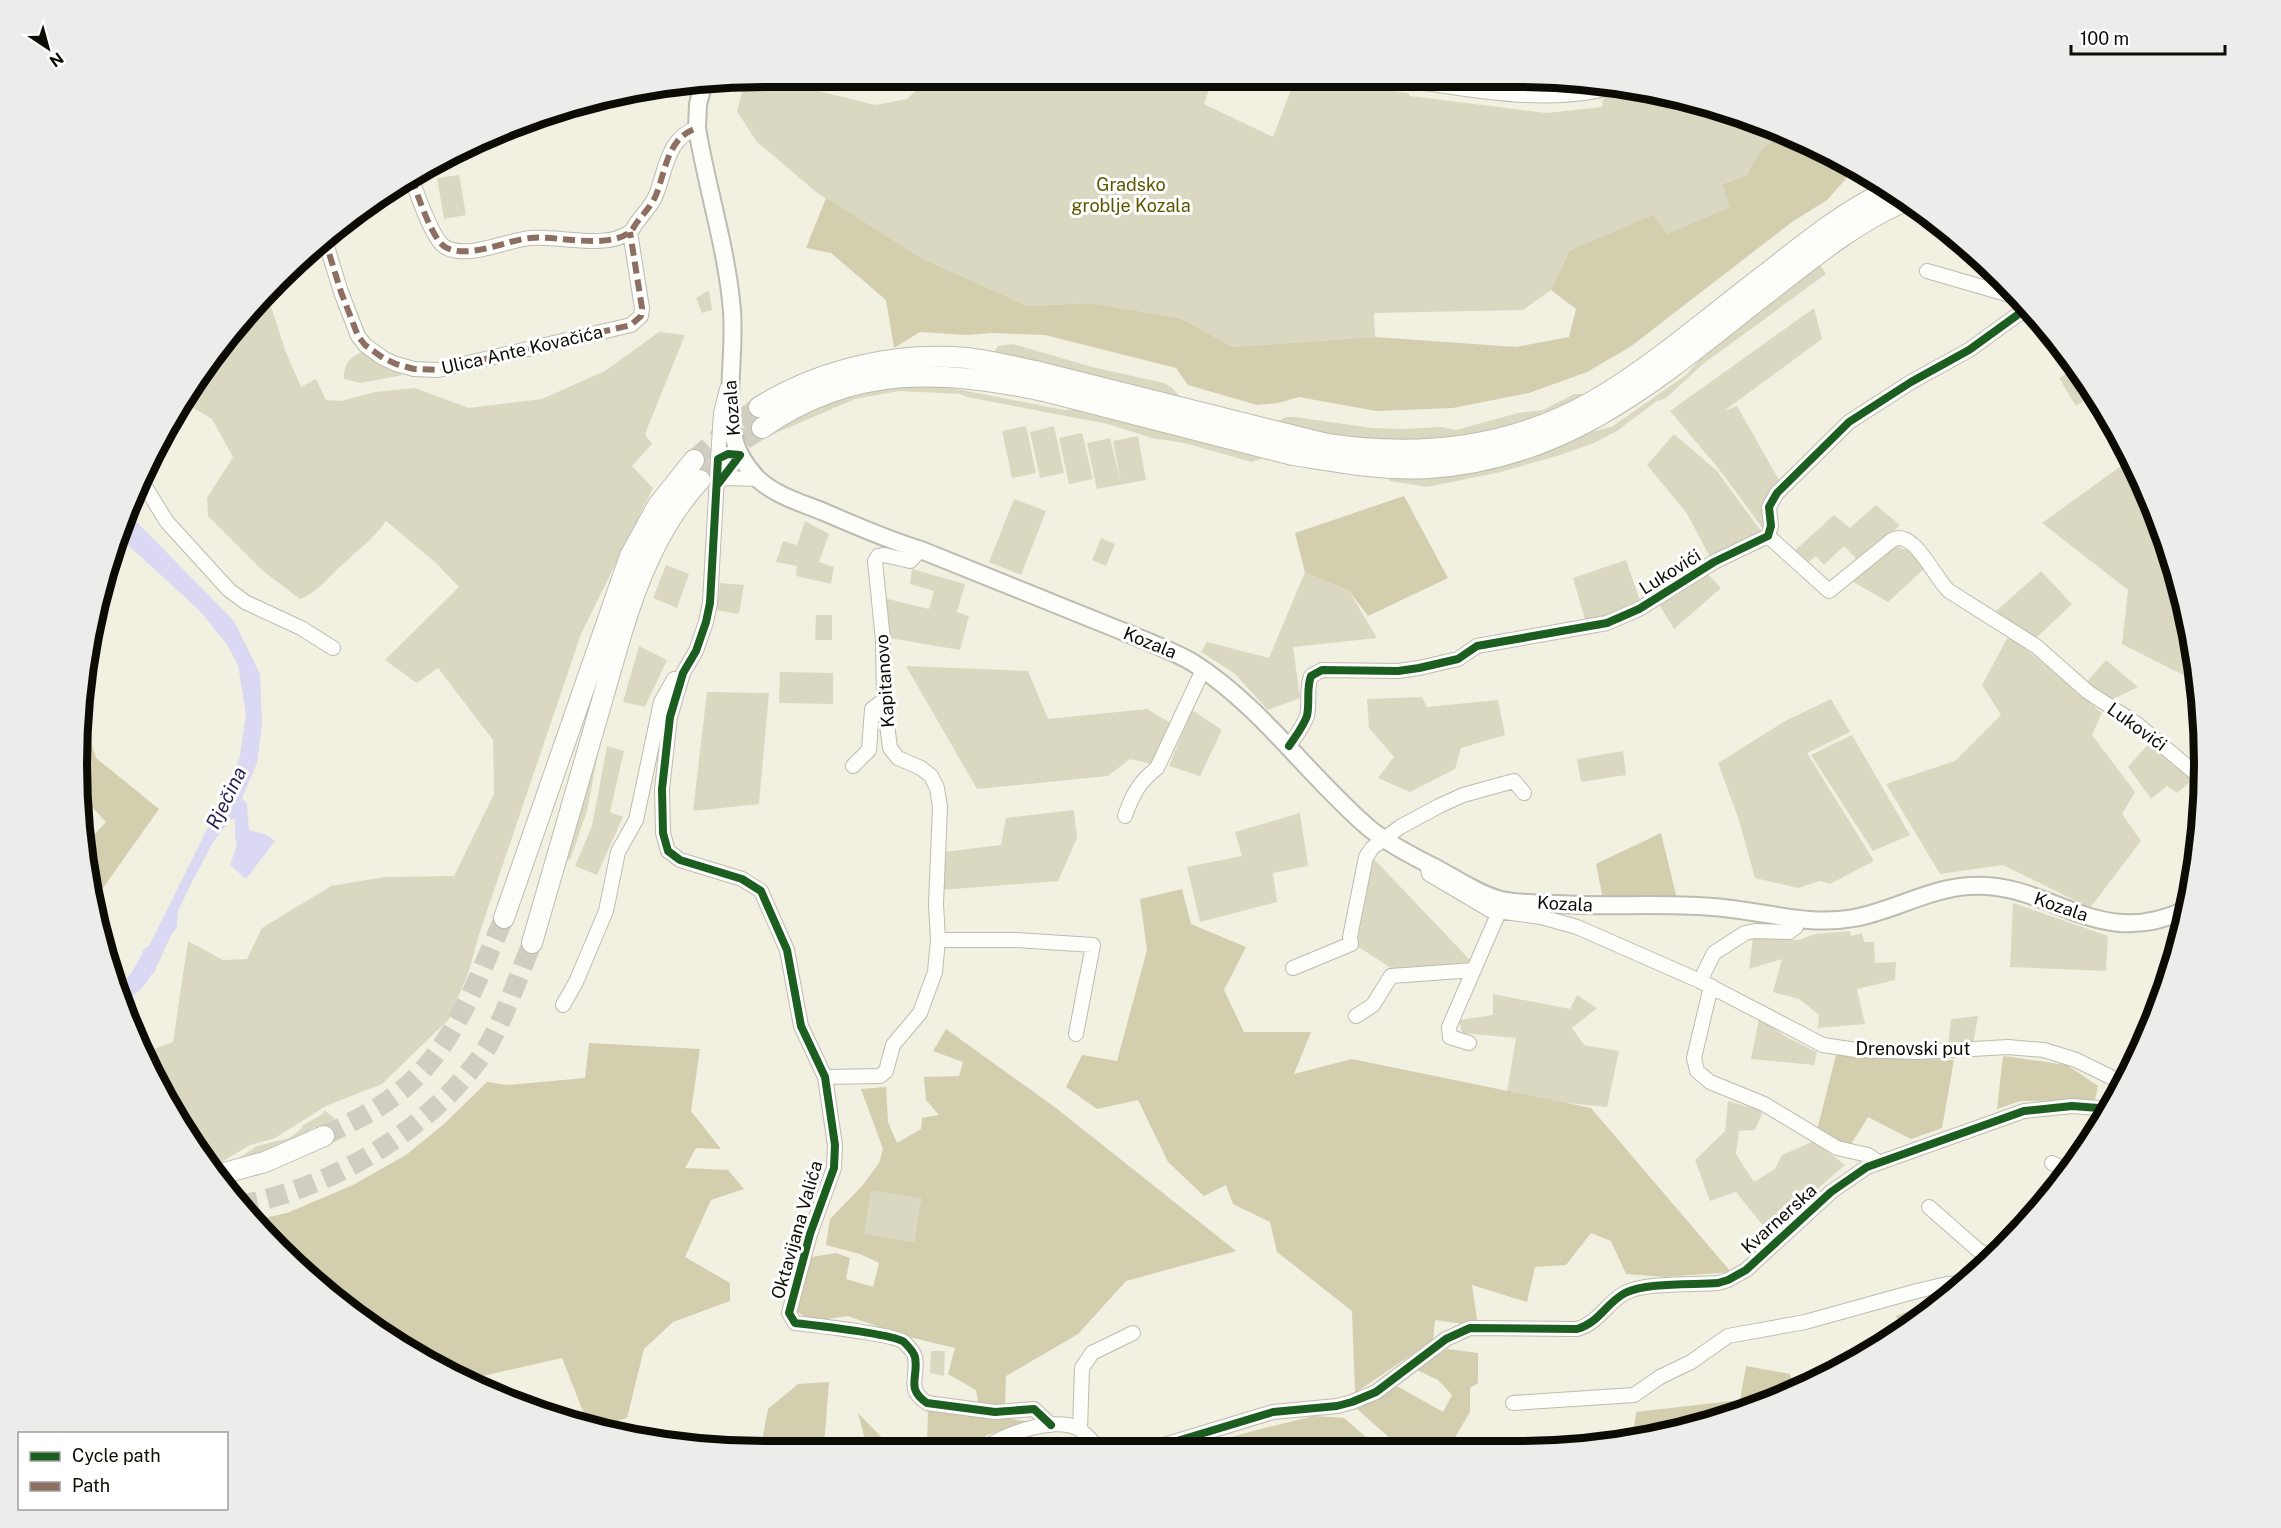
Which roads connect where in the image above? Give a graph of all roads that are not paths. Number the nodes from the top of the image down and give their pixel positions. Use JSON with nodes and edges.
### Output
{"nodes":[{"id":1,"x":1459,"y":87,"type":"edge"},
{"id":2,"x":702,"y":90,"type":"edge"},
{"id":3,"x":1594,"y":92,"type":"edge"},
{"id":4,"x":697,"y":128,"type":"junction"},
{"id":5,"x":414,"y":185,"type":"edge"},
{"id":6,"x":1882,"y":194,"type":"edge"},
{"id":7,"x":1898,"y":205,"type":"edge"},
{"id":8,"x":630,"y":232,"type":"junction"},
{"id":9,"x":327,"y":247,"type":"edge"},
{"id":10,"x":1928,"y":271,"type":"dead end"},
{"id":11,"x":2003,"y":293,"type":"edge"},
{"id":12,"x":2021,"y":312,"type":"edge"},
{"id":13,"x":729,"y":378,"type":"junction"},
{"id":14,"x":759,"y":407,"type":"tunnel mouth"},
{"id":15,"x":762,"y":428,"type":"tunnel mouth"},
{"id":16,"x":740,"y":455,"type":"junction"},
{"id":17,"x":718,"y":459,"type":"junction"},
{"id":18,"x":694,"y":460,"type":"tunnel mouth"},
{"id":19,"x":759,"y":479,"type":"junction"},
{"id":20,"x":714,"y":481,"type":"junction"},
{"id":21,"x":146,"y":489,"type":"edge"},
{"id":22,"x":1768,"y":536,"type":"junction"},
{"id":23,"x":921,"y":550,"type":"junction"},
{"id":24,"x":333,"y":648,"type":"dead end"},
{"id":25,"x":1203,"y":670,"type":"junction"},
{"id":26,"x":683,"y":673,"type":"junction"},
{"id":27,"x":884,"y":700,"type":"junction"},
{"id":28,"x":1289,"y":746,"type":"junction"},
{"id":29,"x":853,"y":766,"type":"dead end"},
{"id":30,"x":2194,"y":772,"type":"edge"},
{"id":31,"x":1524,"y":793,"type":"dead end"},
{"id":32,"x":1125,"y":816,"type":"dead end"},
{"id":33,"x":1385,"y":840,"type":"junction"},
{"id":34,"x":1427,"y":863,"type":"junction"},
{"id":35,"x":1499,"y":912,"type":"junction"},
{"id":36,"x":2177,"y":913,"type":"edge"},
{"id":37,"x":504,"y":918,"type":"tunnel mouth"},
{"id":38,"x":1797,"y":920,"type":"junction"},
{"id":39,"x":938,"y":940,"type":"junction"},
{"id":40,"x":532,"y":943,"type":"tunnel mouth"},
{"id":41,"x":1293,"y":968,"type":"dead end"},
{"id":42,"x":1474,"y":970,"type":"junction"},
{"id":43,"x":1705,"y":984,"type":"junction"},
{"id":44,"x":563,"y":1005,"type":"dead end"},
{"id":45,"x":1356,"y":1016,"type":"dead end"},
{"id":46,"x":1076,"y":1034,"type":"dead end"},
{"id":47,"x":1469,"y":1043,"type":"dead end"},
{"id":48,"x":825,"y":1077,"type":"junction"},
{"id":49,"x":2115,"y":1079,"type":"edge"},
{"id":50,"x":2100,"y":1107,"type":"edge"},
{"id":51,"x":324,"y":1136,"type":"tunnel mouth"},
{"id":52,"x":1878,"y":1162,"type":"junction"},
{"id":53,"x":2052,"y":1163,"type":"dead end"},
{"id":54,"x":2060,"y":1167,"type":"edge"},
{"id":55,"x":225,"y":1173,"type":"edge"},
{"id":56,"x":1929,"y":1207,"type":"dead end"},
{"id":57,"x":1984,"y":1254,"type":"edge"},
{"id":58,"x":1950,"y":1284,"type":"edge"},
{"id":59,"x":1133,"y":1333,"type":"dead end"},
{"id":60,"x":1513,"y":1403,"type":"dead end"},
{"id":61,"x":1051,"y":1425,"type":"junction"},
{"id":62,"x":1080,"y":1429,"type":"junction"},
{"id":63,"x":996,"y":1441,"type":"edge"},
{"id":64,"x":1091,"y":1441,"type":"edge"},
{"id":65,"x":1177,"y":1441,"type":"edge"}],
"edges":[{"from":1,"to":3,"type":"street"},
{"from":2,"to":4,"type":"main road","name":"Kozala"},
{"from":4,"to":8,"type":"street"},
{"from":4,"to":13,"type":"main road","name":"Kozala"},
{"from":5,"to":8,"type":"street"},
{"from":6,"to":14,"type":"highway"},
{"from":7,"to":15,"type":"highway"},
{"from":8,"to":9,"type":"street","name":"Ulica Ante Kovačića"},
{"from":10,"to":11,"type":"street"},
{"from":12,"to":22,"type":"street"},
{"from":13,"to":16,"type":"main road","name":"Kozala"},
{"from":13,"to":17,"type":"street","name":"Oktavijana Valića"},
{"from":16,"to":17,"type":"street"},
{"from":16,"to":19,"type":"main road","name":"Kozala"},
{"from":16,"to":20,"type":"street"},
{"from":17,"to":20,"type":"street","name":"Oktavijana Valića"},
{"from":18,"to":37,"type":"highway"},
{"from":19,"to":20,"type":"street"},
{"from":19,"to":23,"type":"main road","name":"Kozala"},
{"from":20,"to":26,"type":"street","name":"Oktavijana Valića"},
{"from":20,"to":40,"type":"highway"},
{"from":21,"to":24,"type":"street"},
{"from":22,"to":28,"type":"street","name":"Lukovići"},
{"from":22,"to":30,"type":"street","name":"Lukovići"},
{"from":23,"to":25,"type":"main road","name":"Kozala"},
{"from":23,"to":27,"type":"street","name":"Kapitanovo"},
{"from":25,"to":28,"type":"main road","name":"Kozala"},
{"from":25,"to":32,"type":"street"},
{"from":26,"to":44,"type":"street","name":"Oktavijana Valića"},
{"from":26,"to":48,"type":"street","name":"Oktavijana Valića"},
{"from":27,"to":29,"type":"street"},
{"from":27,"to":39,"type":"street","name":"Kapitanovo"},
{"from":28,"to":33,"type":"main road","name":"Kozala"},
{"from":31,"to":33,"type":"street"},
{"from":33,"to":34,"type":"main road","name":"Kozala"},
{"from":33,"to":41,"type":"street"},
{"from":34,"to":35,"type":"street","name":"Drenovski put"},
{"from":34,"to":38,"type":"main road","name":"Kozala"},
{"from":35,"to":42,"type":"street"},
{"from":35,"to":43,"type":"street","name":"Drenovski put"},
{"from":36,"to":38,"type":"main road","name":"Kozala"},
{"from":38,"to":43,"type":"street"},
{"from":39,"to":46,"type":"street"},
{"from":39,"to":48,"type":"street","name":"Kapitanovo"},
{"from":42,"to":45,"type":"street"},
{"from":42,"to":47,"type":"street"},
{"from":43,"to":49,"type":"street","name":"Drenovski put"},
{"from":43,"to":52,"type":"street"},
{"from":48,"to":61,"type":"street","name":"Oktavijana Valića"},
{"from":50,"to":52,"type":"street","name":"Kvarnerska"},
{"from":51,"to":55,"type":"highway"},
{"from":52,"to":65,"type":"street","name":"Kvarnerska"},
{"from":53,"to":54,"type":"street"},
{"from":56,"to":57,"type":"street"},
{"from":58,"to":60,"type":"street"},
{"from":59,"to":62,"type":"street"},
{"from":61,"to":62,"type":"street","name":"Oktavijana Valića"},
{"from":61,"to":63,"type":"street","name":"Oktavijana Valića"},
{"from":62,"to":64,"type":"street"}]}
